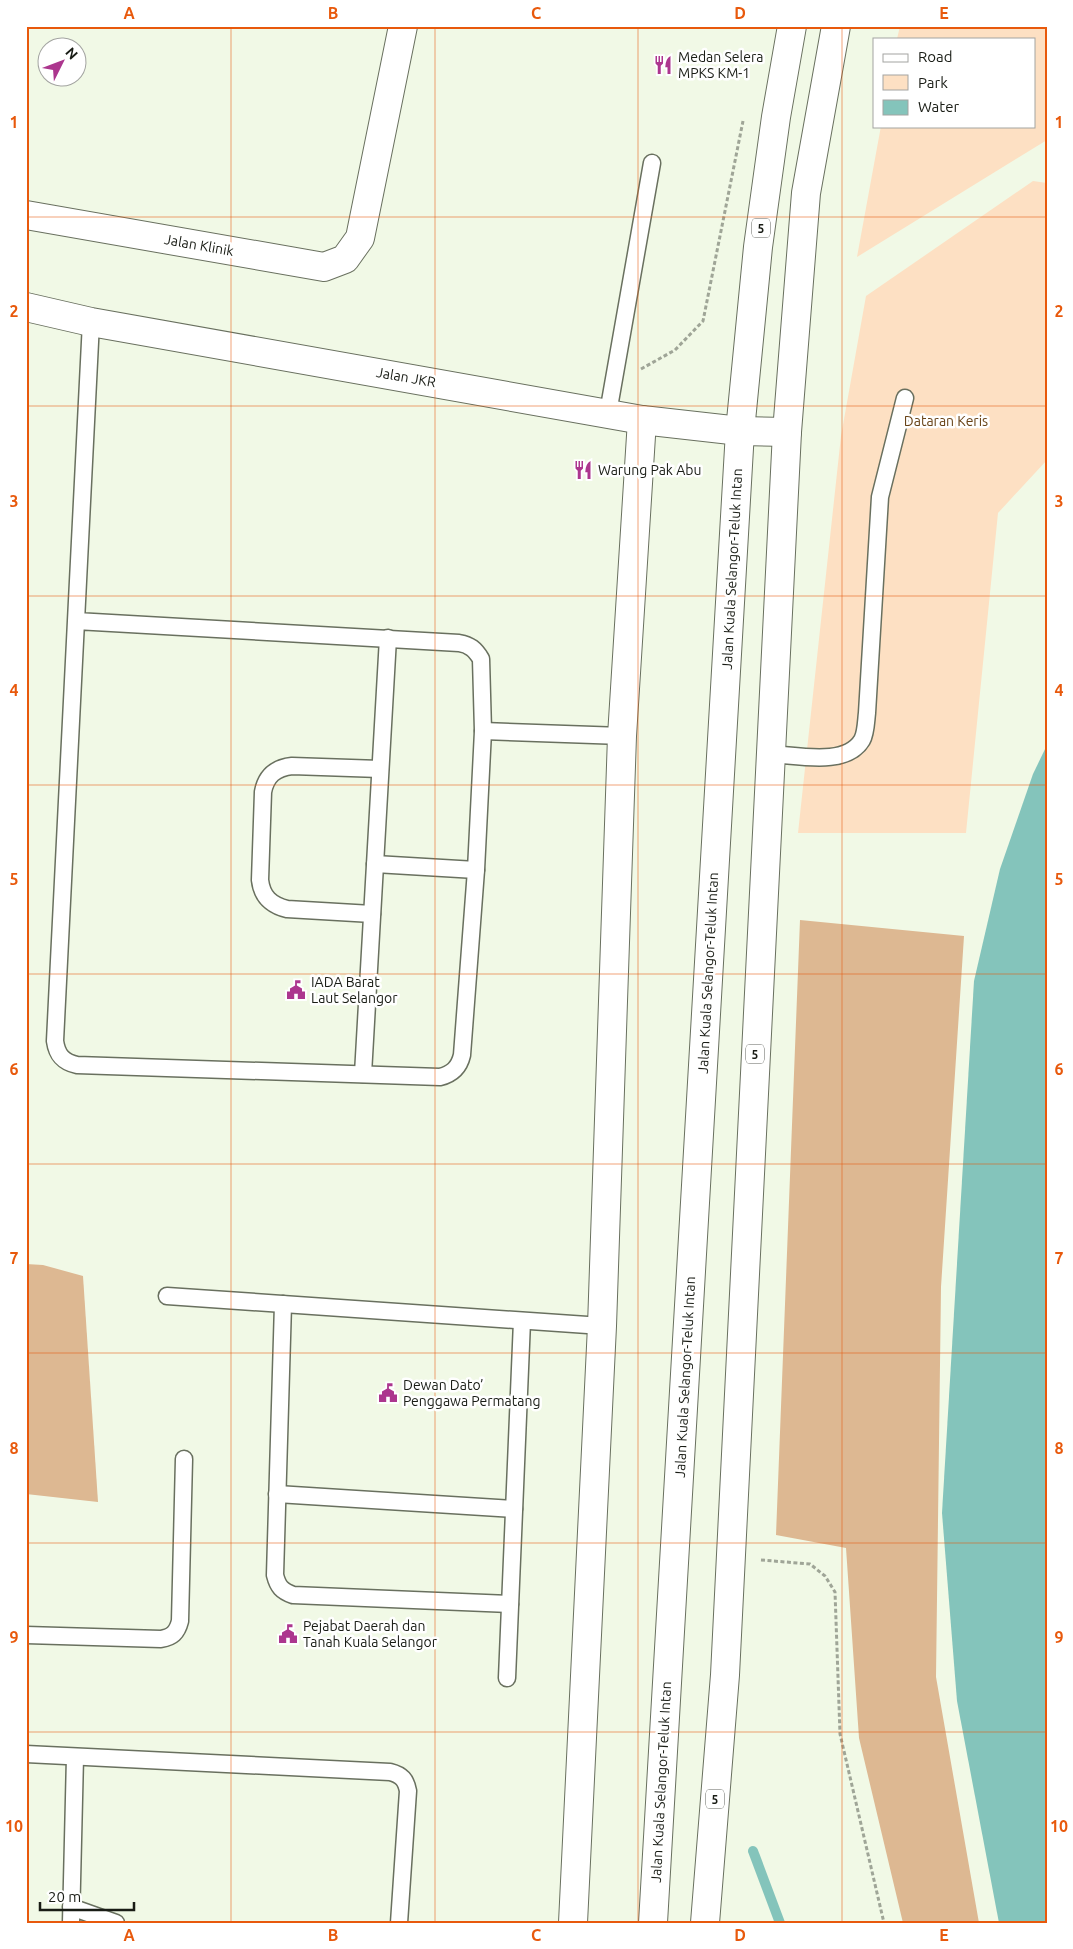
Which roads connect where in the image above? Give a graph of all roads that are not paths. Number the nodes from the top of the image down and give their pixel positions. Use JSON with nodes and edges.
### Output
{"nodes":[{"id":1,"x":403,"y":26,"type":"edge"},
{"id":2,"x":792,"y":26,"type":"edge"},
{"id":3,"x":836,"y":26,"type":"edge"},
{"id":4,"x":652,"y":163,"type":"dead end"},
{"id":5,"x":26,"y":216,"type":"edge"},
{"id":6,"x":26,"y":307,"type":"edge"},
{"id":7,"x":91,"y":322,"type":"junction"},
{"id":8,"x":905,"y":398,"type":"dead end"},
{"id":9,"x":608,"y":414,"type":"junction"},
{"id":10,"x":642,"y":420,"type":"junction"},
{"id":11,"x":740,"y":431,"type":"junction"},
{"id":12,"x":787,"y":432,"type":"junction"},
{"id":13,"x":76,"y":621,"type":"junction"},
{"id":14,"x":388,"y":638,"type":"junction"},
{"id":15,"x":483,"y":731,"type":"junction"},
{"id":16,"x":622,"y":736,"type":"junction"},
{"id":17,"x":770,"y":754,"type":"junction"},
{"id":18,"x":380,"y":769,"type":"junction"},
{"id":19,"x":375,"y":864,"type":"junction"},
{"id":20,"x":476,"y":870,"type":"junction"},
{"id":21,"x":372,"y":914,"type":"junction"},
{"id":22,"x":363,"y":1074,"type":"junction"},
{"id":23,"x":167,"y":1296,"type":"dead end"},
{"id":24,"x":283,"y":1304,"type":"junction"},
{"id":25,"x":522,"y":1321,"type":"junction"},
{"id":26,"x":602,"y":1326,"type":"junction"},
{"id":27,"x":184,"y":1460,"type":"dead end"},
{"id":28,"x":277,"y":1494,"type":"junction"},
{"id":29,"x":514,"y":1509,"type":"junction"},
{"id":30,"x":510,"y":1604,"type":"junction"},
{"id":31,"x":26,"y":1635,"type":"edge"},
{"id":32,"x":507,"y":1678,"type":"dead end"},
{"id":33,"x":26,"y":1754,"type":"edge"},
{"id":34,"x":75,"y":1757,"type":"junction"},
{"id":35,"x":71,"y":1915,"type":"edge"},
{"id":36,"x":116,"y":1923,"type":"edge"},
{"id":37,"x":399,"y":1923,"type":"edge"},
{"id":38,"x":573,"y":1923,"type":"edge"},
{"id":39,"x":653,"y":1923,"type":"edge"},
{"id":40,"x":705,"y":1923,"type":"edge"}],
"edges":[{"from":1,"to":5,"type":"main road","name":"Jalan Klinik"},
{"from":2,"to":11,"type":"main road","name":"Jalan Kuala Selangor-Teluk Intan","number":"5"},
{"from":3,"to":12,"type":"main road","number":"5"},
{"from":4,"to":9,"type":"lane"},
{"from":6,"to":7,"type":"main road","name":"Jalan JKR"},
{"from":7,"to":9,"type":"main road","name":"Jalan JKR"},
{"from":7,"to":13,"type":"lane"},
{"from":8,"to":17,"type":"lane"},
{"from":9,"to":10,"type":"main road","name":"Jalan JKR"},
{"from":10,"to":11,"type":"main road","name":"Jalan JKR"},
{"from":10,"to":16,"type":"main road"},
{"from":11,"to":12,"type":"main road","name":"Jalan JKR"},
{"from":11,"to":39,"type":"main road","name":"Jalan Kuala Selangor-Teluk Intan","number":"5"},
{"from":12,"to":17,"type":"main road","number":"5"},
{"from":13,"to":14,"type":"lane"},
{"from":13,"to":22,"type":"lane"},
{"from":14,"to":15,"type":"lane"},
{"from":14,"to":18,"type":"lane"},
{"from":15,"to":16,"type":"lane"},
{"from":15,"to":20,"type":"lane"},
{"from":16,"to":26,"type":"main road"},
{"from":17,"to":40,"type":"main road","number":"5"},
{"from":18,"to":19,"type":"lane"},
{"from":18,"to":21,"type":"lane"},
{"from":19,"to":20,"type":"lane"},
{"from":19,"to":21,"type":"lane"},
{"from":20,"to":22,"type":"lane"},
{"from":21,"to":22,"type":"lane"},
{"from":23,"to":24,"type":"lane"},
{"from":24,"to":25,"type":"lane"},
{"from":24,"to":28,"type":"lane"},
{"from":25,"to":26,"type":"lane"},
{"from":25,"to":29,"type":"lane"},
{"from":26,"to":38,"type":"main road"},
{"from":27,"to":31,"type":"lane"},
{"from":28,"to":29,"type":"lane"},
{"from":28,"to":30,"type":"lane"},
{"from":29,"to":30,"type":"lane"},
{"from":30,"to":32,"type":"lane"},
{"from":33,"to":34,"type":"lane"},
{"from":34,"to":35,"type":"lane"},
{"from":34,"to":37,"type":"lane"},
{"from":35,"to":36,"type":"lane"}]}
